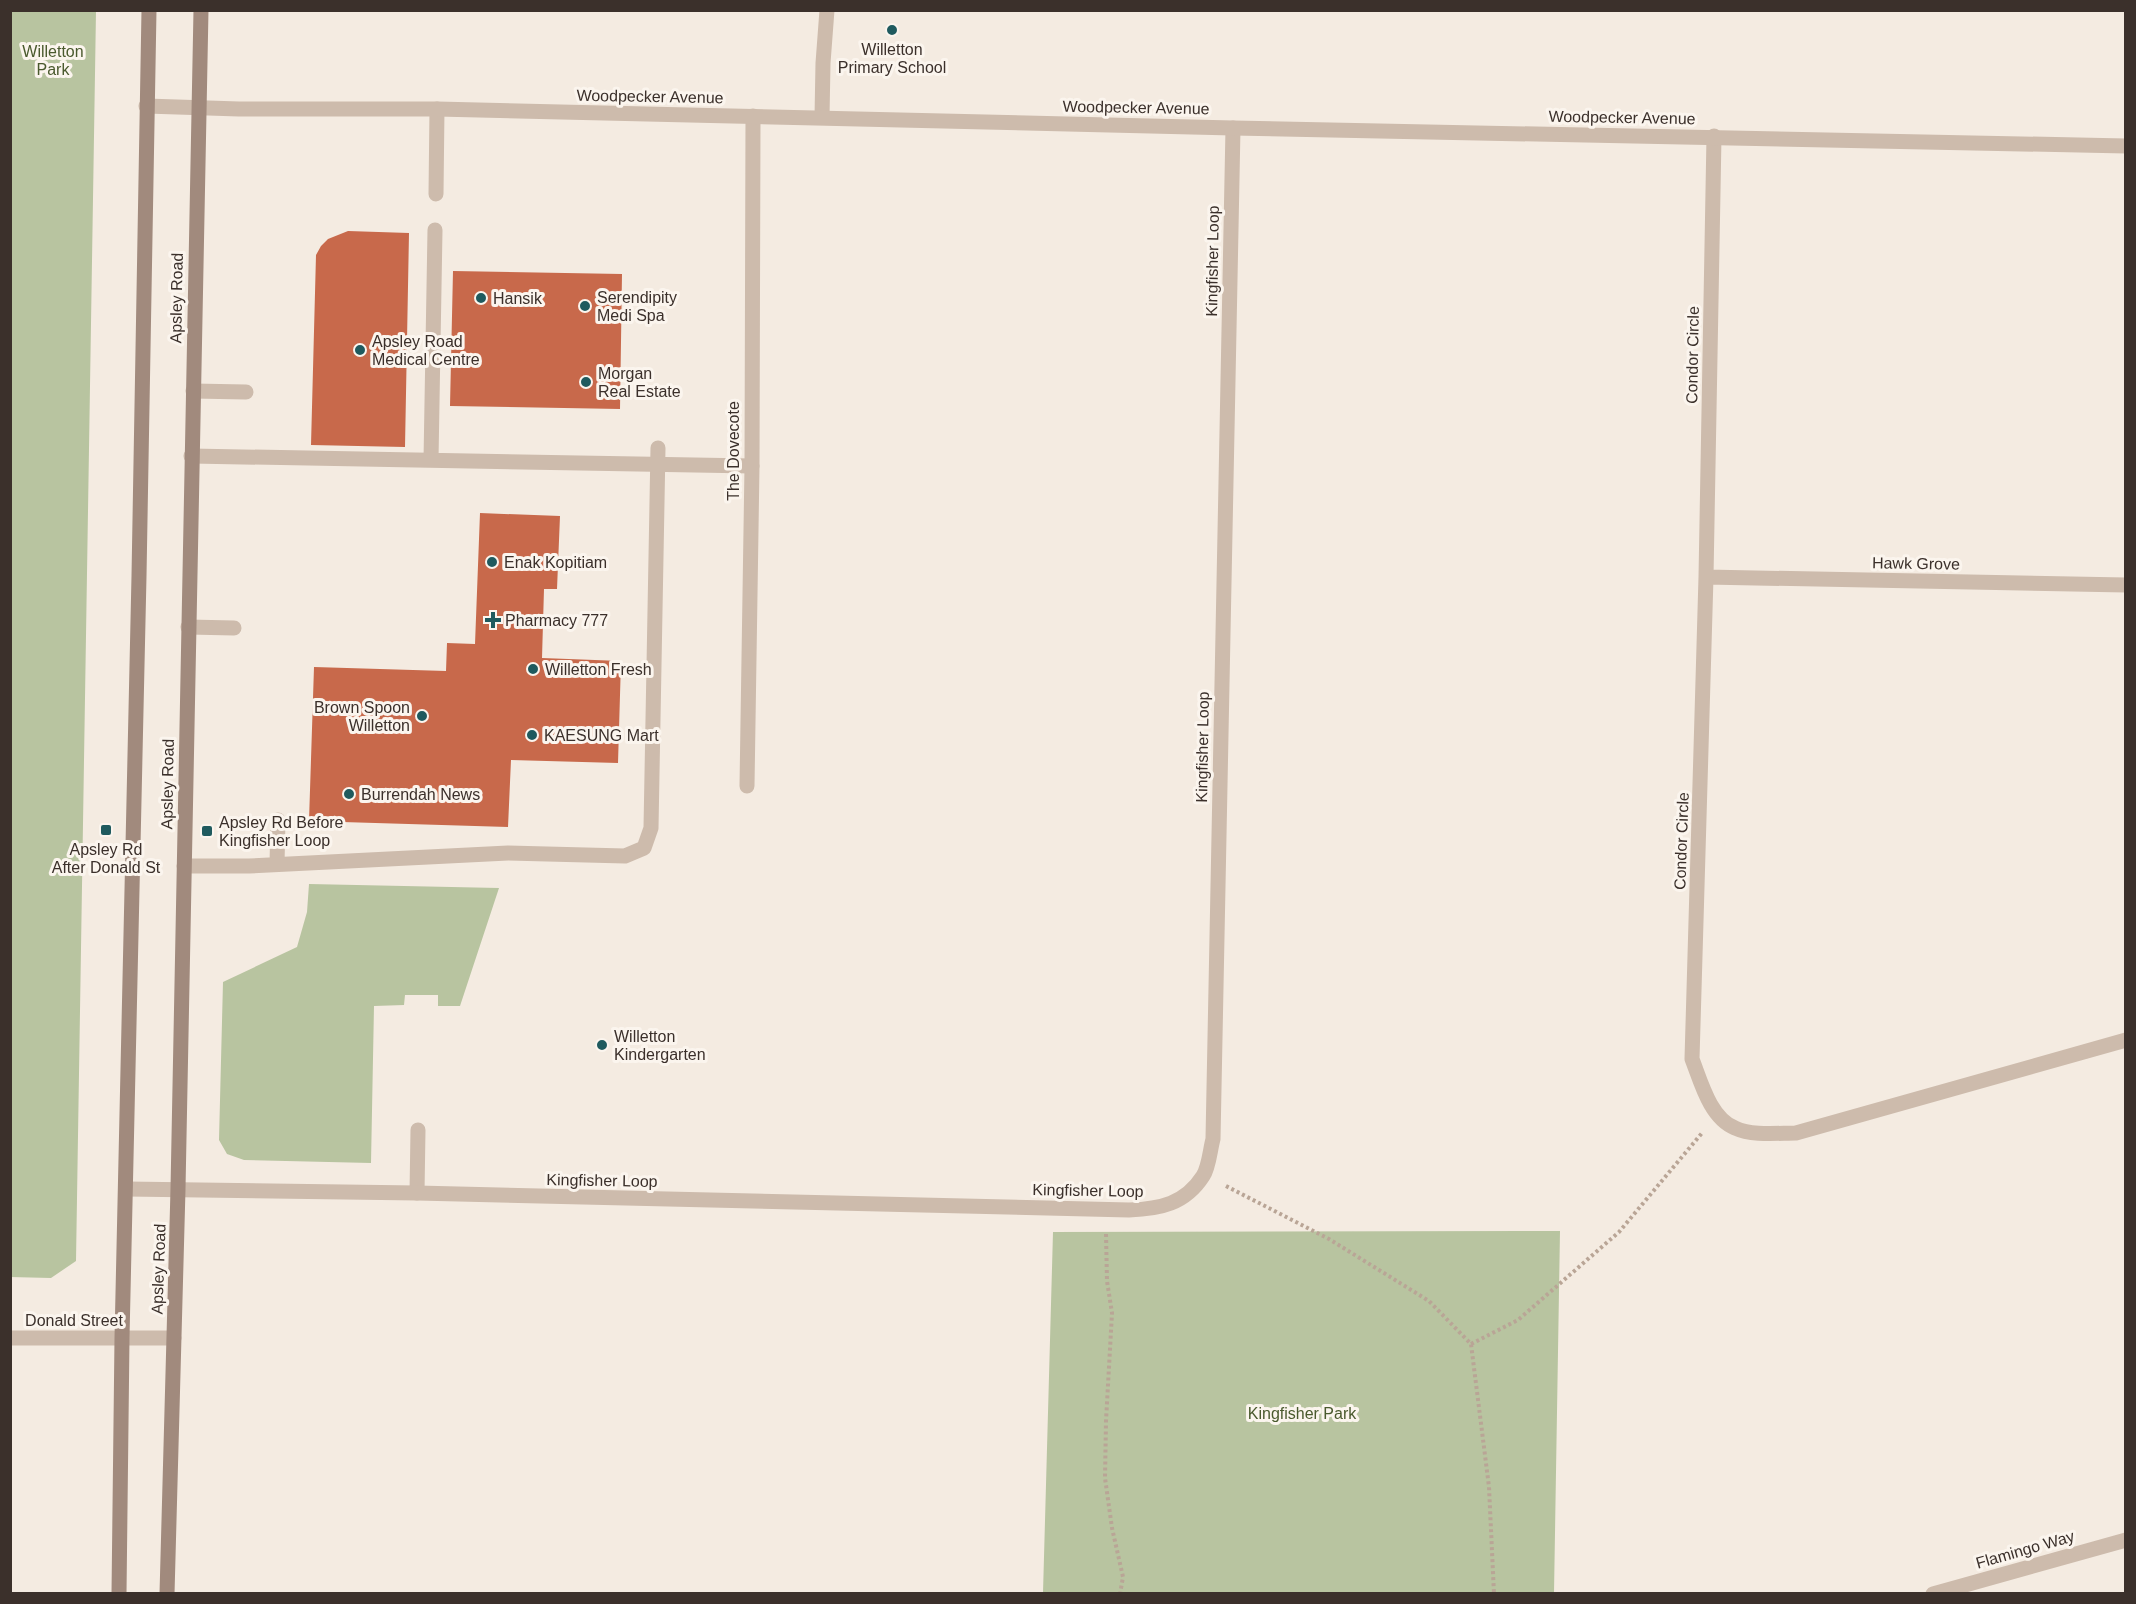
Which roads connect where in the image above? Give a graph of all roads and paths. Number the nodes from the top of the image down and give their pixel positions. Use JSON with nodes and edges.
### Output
{"nodes":[{"id":1,"x":149,"y":10,"type":"edge"},
{"id":2,"x":201,"y":10,"type":"edge"},
{"id":3,"x":827,"y":10,"type":"edge"},
{"id":4,"x":146,"y":106,"type":"junction"},
{"id":5,"x":199,"y":107,"type":"junction"},
{"id":6,"x":437,"y":109,"type":"junction"},
{"id":7,"x":753,"y":116,"type":"junction"},
{"id":8,"x":822,"y":117,"type":"junction"},
{"id":9,"x":1233,"y":128,"type":"junction"},
{"id":10,"x":1714,"y":136,"type":"junction"},
{"id":11,"x":2126,"y":146,"type":"edge"},
{"id":12,"x":436,"y":194,"type":"dead end"},
{"id":13,"x":435,"y":230,"type":"dead end"},
{"id":14,"x":192,"y":392,"type":"junction"},
{"id":15,"x":246,"y":392,"type":"dead end"},
{"id":16,"x":658,"y":448,"type":"dead end"},
{"id":17,"x":191,"y":456,"type":"junction"},
{"id":18,"x":431,"y":460,"type":"junction"},
{"id":19,"x":657,"y":464,"type":"junction"},
{"id":20,"x":752,"y":466,"type":"junction"},
{"id":21,"x":1706,"y":578,"type":"junction"},
{"id":22,"x":2126,"y":585,"type":"edge"},
{"id":23,"x":188,"y":627,"type":"junction"},
{"id":24,"x":234,"y":628,"type":"dead end"},
{"id":25,"x":747,"y":786,"type":"dead end"},
{"id":26,"x":278,"y":820,"type":"dead end"},
{"id":27,"x":277,"y":864,"type":"junction"},
{"id":28,"x":184,"y":866,"type":"junction"},
{"id":29,"x":2126,"y":1040,"type":"edge"},
{"id":30,"x":1717,"y":1114,"type":"junction"},
{"id":31,"x":418,"y":1130,"type":"dead end"},
{"id":32,"x":1204,"y":1175,"type":"junction"},
{"id":33,"x":126,"y":1189,"type":"junction"},
{"id":34,"x":178,"y":1189,"type":"junction"},
{"id":35,"x":417,"y":1194,"type":"junction"},
{"id":36,"x":1107,"y":1209,"type":"junction"},
{"id":37,"x":10,"y":1338,"type":"edge"},
{"id":38,"x":122,"y":1338,"type":"junction"},
{"id":39,"x":174,"y":1338,"type":"junction"},
{"id":40,"x":1471,"y":1344,"type":"junction"},
{"id":41,"x":2126,"y":1540,"type":"edge"},
{"id":42,"x":119,"y":1593,"type":"edge"},
{"id":43,"x":167,"y":1593,"type":"edge"},
{"id":44,"x":1120,"y":1593,"type":"edge"},
{"id":45,"x":1494,"y":1593,"type":"edge"},
{"id":46,"x":1934,"y":1593,"type":"edge"}],
"edges":[{"from":1,"to":4,"type":"main road","name":"Apsley Road"},
{"from":2,"to":5,"type":"main road","name":"Apsley Road"},
{"from":3,"to":8,"type":"street"},
{"from":4,"to":5,"type":"street","name":"Woodpecker Avenue"},
{"from":4,"to":33,"type":"main road","name":"Apsley Road"},
{"from":5,"to":6,"type":"street","name":"Woodpecker Avenue"},
{"from":5,"to":14,"type":"main road","name":"Apsley Road"},
{"from":6,"to":7,"type":"street","name":"Woodpecker Avenue"},
{"from":6,"to":12,"type":"street"},
{"from":7,"to":8,"type":"street","name":"Woodpecker Avenue"},
{"from":7,"to":20,"type":"street","name":"The Dovecote"},
{"from":8,"to":9,"type":"street","name":"Woodpecker Avenue"},
{"from":9,"to":10,"type":"street","name":"Woodpecker Avenue"},
{"from":9,"to":32,"type":"street","name":"Kingfisher Loop"},
{"from":10,"to":11,"type":"street","name":"Woodpecker Avenue"},
{"from":10,"to":21,"type":"street","name":"Condor Circle"},
{"from":13,"to":18,"type":"street"},
{"from":14,"to":15,"type":"street"},
{"from":14,"to":17,"type":"main road","name":"Apsley Road"},
{"from":16,"to":19,"type":"street"},
{"from":17,"to":18,"type":"street"},
{"from":17,"to":23,"type":"main road","name":"Apsley Road"},
{"from":18,"to":19,"type":"street"},
{"from":19,"to":20,"type":"street"},
{"from":19,"to":27,"type":"street"},
{"from":20,"to":25,"type":"street","name":"The Dovecote"},
{"from":21,"to":22,"type":"street","name":"Hawk Grove"},
{"from":21,"to":30,"type":"street","name":"Condor Circle"},
{"from":23,"to":24,"type":"street"},
{"from":23,"to":28,"type":"main road","name":"Apsley Road"},
{"from":26,"to":27,"type":"street"},
{"from":27,"to":28,"type":"street"},
{"from":28,"to":34,"type":"main road","name":"Apsley Road"},
{"from":29,"to":30,"type":"street"},
{"from":30,"to":40,"type":"path"},
{"from":31,"to":35,"type":"street"},
{"from":32,"to":36,"type":"street","name":"Kingfisher Loop"},
{"from":32,"to":40,"type":"path"},
{"from":33,"to":34,"type":"street","name":"Kingfisher Loop"},
{"from":33,"to":38,"type":"main road","name":"Apsley Road"},
{"from":34,"to":35,"type":"street","name":"Kingfisher Loop"},
{"from":34,"to":39,"type":"main road","name":"Apsley Road"},
{"from":35,"to":36,"type":"street","name":"Kingfisher Loop"},
{"from":36,"to":44,"type":"path"},
{"from":37,"to":38,"type":"street","name":"Donald Street"},
{"from":38,"to":39,"type":"street","name":"Donald Street"},
{"from":38,"to":42,"type":"main road","name":"Apsley Road"},
{"from":39,"to":43,"type":"main road","name":"Apsley Road"},
{"from":40,"to":45,"type":"path"},
{"from":41,"to":46,"type":"street","name":"Flamingo Way"}]}
